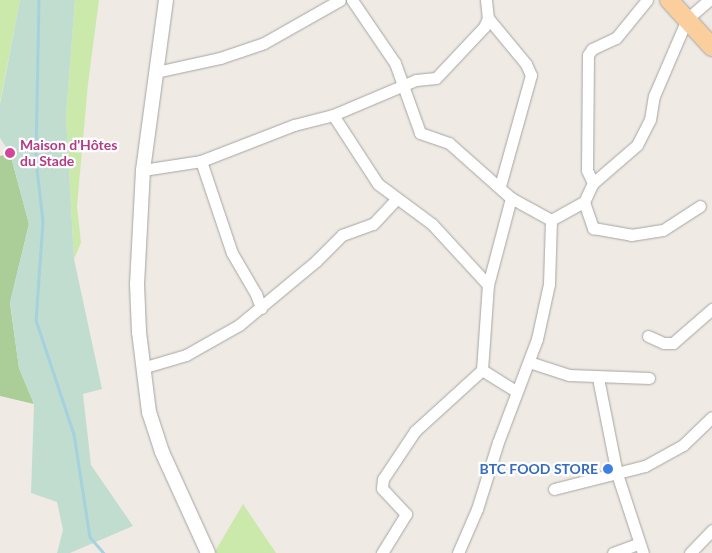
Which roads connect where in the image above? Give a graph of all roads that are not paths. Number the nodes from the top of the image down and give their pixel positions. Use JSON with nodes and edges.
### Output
{"nodes":[{"id":1,"x":166,"y":0,"type":"edge"},
{"id":2,"x":340,"y":0,"type":"edge"},
{"id":3,"x":352,"y":0,"type":"edge"},
{"id":4,"x":486,"y":0,"type":"edge"},
{"id":5,"x":647,"y":0,"type":"edge"},
{"id":6,"x":669,"y":0,"type":"edge"},
{"id":7,"x":709,"y":0,"type":"edge"},
{"id":8,"x":488,"y":18,"type":"junction"},
{"id":9,"x":687,"y":19,"type":"junction"},
{"id":10,"x":712,"y":47,"type":"edge"},
{"id":11,"x":156,"y":72,"type":"junction"},
{"id":12,"x":405,"y":84,"type":"junction"},
{"id":13,"x":333,"y":115,"type":"junction"},
{"id":14,"x":201,"y":161,"type":"junction"},
{"id":15,"x":143,"y":170,"type":"junction"},
{"id":16,"x":593,"y":183,"type":"junction"},
{"id":17,"x":500,"y":186,"type":"junction"},
{"id":18,"x":511,"y":198,"type":"junction"},
{"id":19,"x":396,"y":199,"type":"junction"},
{"id":20,"x":584,"y":202,"type":"junction"},
{"id":21,"x":700,"y":206,"type":"dead end"},
{"id":22,"x":551,"y":220,"type":"junction"},
{"id":23,"x":488,"y":285,"type":"junction"},
{"id":24,"x":261,"y":308,"type":"junction"},
{"id":25,"x":712,"y":309,"type":"edge"},
{"id":26,"x":648,"y":336,"type":"dead end"},
{"id":27,"x":529,"y":362,"type":"junction"},
{"id":28,"x":142,"y":368,"type":"junction"},
{"id":29,"x":482,"y":370,"type":"junction"},
{"id":30,"x":598,"y":378,"type":"junction"},
{"id":31,"x":649,"y":378,"type":"dead end"},
{"id":32,"x":516,"y":392,"type":"junction"},
{"id":33,"x":712,"y":417,"type":"edge"},
{"id":34,"x":617,"y":474,"type":"junction"},
{"id":35,"x":554,"y":488,"type":"dead end"},
{"id":36,"x":712,"y":530,"type":"edge"},
{"id":37,"x":641,"y":548,"type":"edge"},
{"id":38,"x":208,"y":553,"type":"edge"},
{"id":39,"x":382,"y":553,"type":"edge"},
{"id":40,"x":458,"y":553,"type":"edge"},
{"id":41,"x":613,"y":553,"type":"edge"},
{"id":42,"x":690,"y":553,"type":"edge"}],
"edges":[{"from":1,"to":11,"type":"street"},
{"from":2,"to":11,"type":"street"},
{"from":3,"to":12,"type":"street"},
{"from":4,"to":8,"type":"street"},
{"from":5,"to":16,"type":"street"},
{"from":6,"to":9,"type":"main road"},
{"from":7,"to":9,"type":"street"},
{"from":8,"to":12,"type":"street"},
{"from":8,"to":17,"type":"street"},
{"from":9,"to":10,"type":"main road"},
{"from":9,"to":16,"type":"street"},
{"from":11,"to":15,"type":"street"},
{"from":12,"to":13,"type":"street"},
{"from":12,"to":17,"type":"street"},
{"from":13,"to":14,"type":"street"},
{"from":13,"to":19,"type":"street"},
{"from":14,"to":15,"type":"street"},
{"from":14,"to":24,"type":"street"},
{"from":15,"to":28,"type":"street"},
{"from":16,"to":20,"type":"street"},
{"from":17,"to":18,"type":"street"},
{"from":18,"to":22,"type":"street"},
{"from":18,"to":23,"type":"street"},
{"from":19,"to":23,"type":"street"},
{"from":19,"to":24,"type":"street"},
{"from":20,"to":21,"type":"street"},
{"from":20,"to":22,"type":"street"},
{"from":22,"to":27,"type":"street"},
{"from":23,"to":29,"type":"street"},
{"from":24,"to":28,"type":"street"},
{"from":25,"to":26,"type":"street"},
{"from":27,"to":30,"type":"street"},
{"from":27,"to":32,"type":"street"},
{"from":28,"to":38,"type":"street"},
{"from":29,"to":32,"type":"street"},
{"from":29,"to":39,"type":"street"},
{"from":30,"to":31,"type":"street"},
{"from":30,"to":34,"type":"street"},
{"from":32,"to":40,"type":"street"},
{"from":33,"to":34,"type":"street"},
{"from":34,"to":35,"type":"street"},
{"from":34,"to":37,"type":"street"},
{"from":36,"to":42,"type":"street"},
{"from":37,"to":41,"type":"street"}]}
